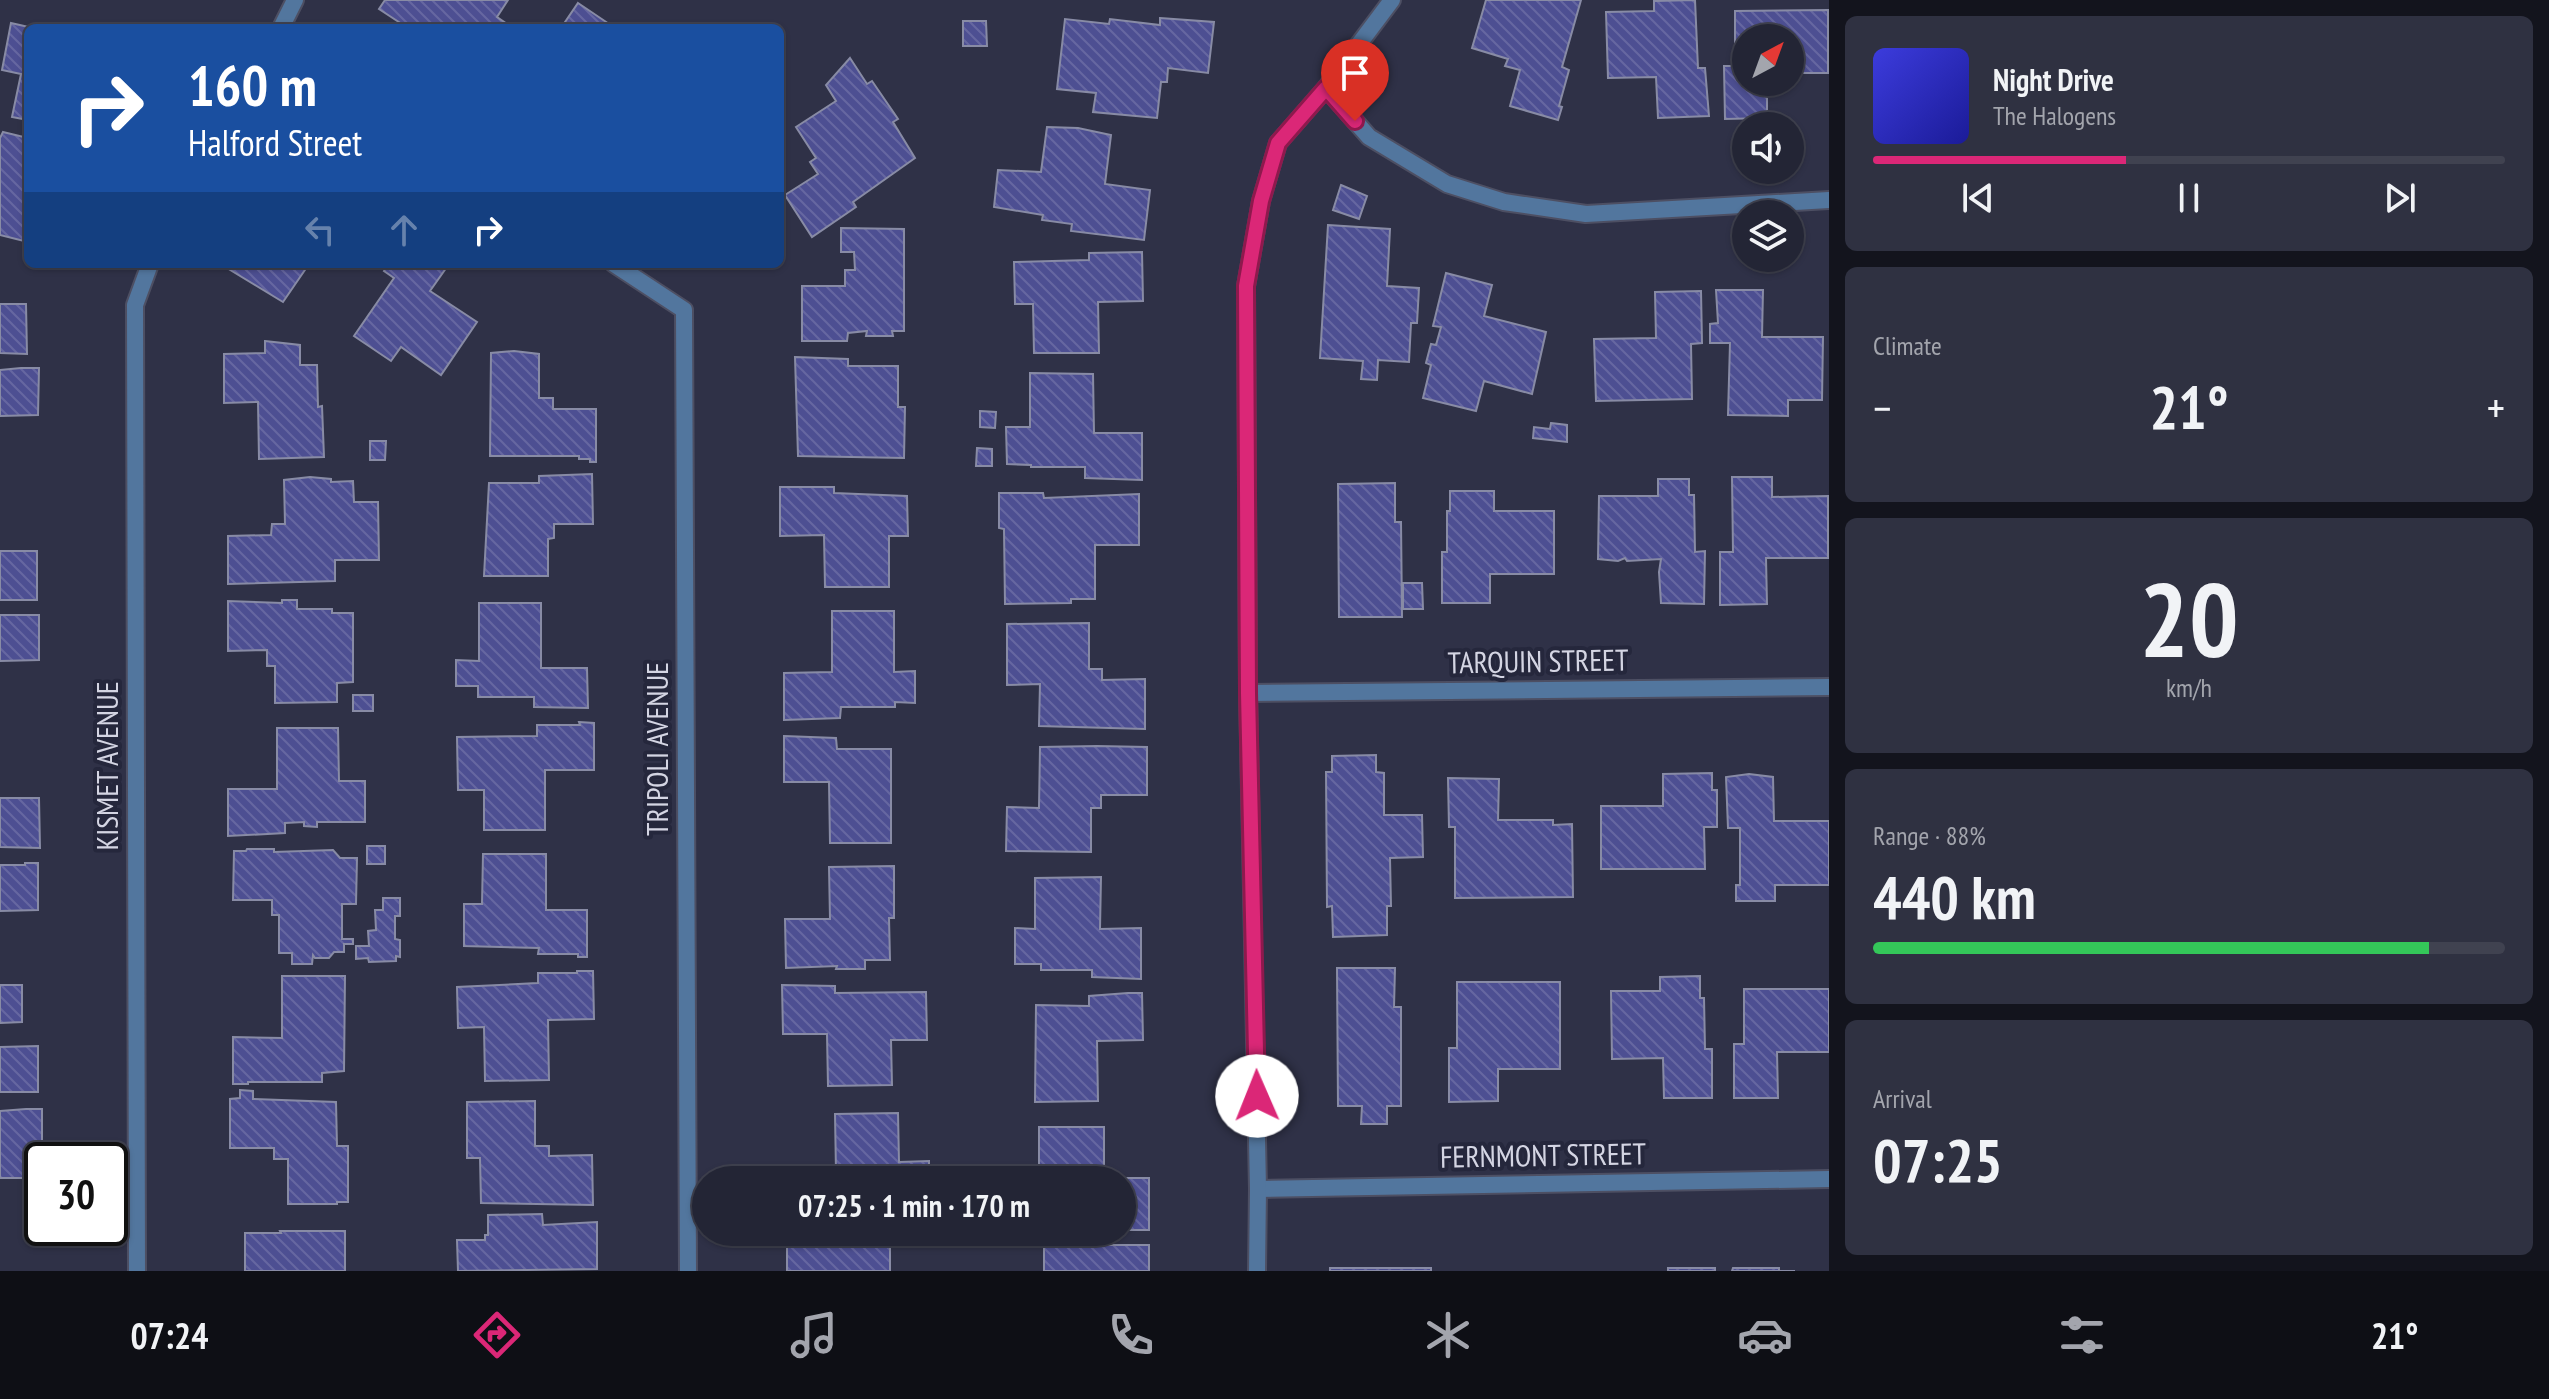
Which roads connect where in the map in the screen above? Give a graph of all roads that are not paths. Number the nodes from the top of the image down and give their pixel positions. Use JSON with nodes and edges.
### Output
{"nodes":[{"id":1,"x":295,"y":0,"type":"edge"},
{"id":2,"x":1392,"y":0,"type":"edge"},
{"id":3,"x":283,"y":24,"type":"edge"},
{"id":4,"x":1326,"y":88,"type":"junction"},
{"id":5,"x":1829,"y":200,"type":"edge"},
{"id":6,"x":149,"y":268,"type":"edge"},
{"id":7,"x":620,"y":268,"type":"edge"},
{"id":8,"x":1829,"y":687,"type":"edge"},
{"id":9,"x":1248,"y":693,"type":"junction"},
{"id":10,"x":1829,"y":1179,"type":"edge"},
{"id":11,"x":1258,"y":1189,"type":"junction"},
{"id":12,"x":137,"y":1271,"type":"edge"},
{"id":13,"x":688,"y":1271,"type":"edge"},
{"id":14,"x":1257,"y":1271,"type":"edge"}],
"edges":[{"from":1,"to":3,"type":"street"},
{"from":2,"to":4,"type":"street"},
{"from":4,"to":5,"type":"street"},
{"from":4,"to":9,"type":"street"},
{"from":6,"to":12,"type":"street","name":"KISMET AVENUE"},
{"from":7,"to":13,"type":"street","name":"TRIPOLI AVENUE"},
{"from":8,"to":9,"type":"street","name":"TARQUIN STREET"},
{"from":9,"to":11,"type":"street"},
{"from":10,"to":11,"type":"street","name":"FERNMONT STREET"},
{"from":11,"to":14,"type":"street"}]}
